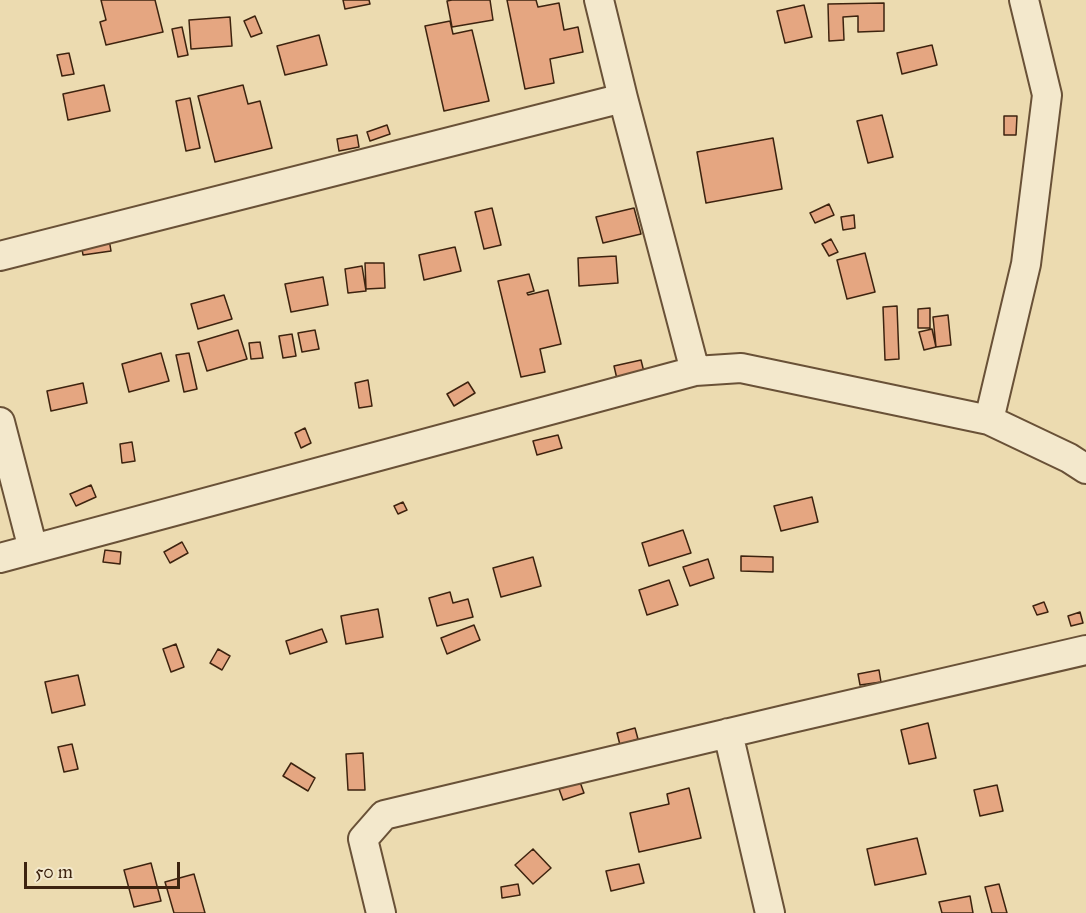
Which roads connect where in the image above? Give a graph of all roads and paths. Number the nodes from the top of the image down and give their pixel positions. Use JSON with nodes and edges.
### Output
{"nodes":[{"id":1,"x":599,"y":0,"type":"edge"},
{"id":2,"x":1024,"y":0,"type":"edge"},
{"id":3,"x":623,"y":98,"type":"junction"},
{"id":4,"x":0,"y":256,"type":"edge"},
{"id":5,"x":695,"y":371,"type":"junction"},
{"id":6,"x":989,"y":420,"type":"junction"},
{"id":7,"x":0,"y":422,"type":"edge"},
{"id":8,"x":1086,"y":469,"type":"edge"},
{"id":9,"x":33,"y":549,"type":"junction"},
{"id":10,"x":0,"y":558,"type":"edge"},
{"id":11,"x":1086,"y":650,"type":"edge"},
{"id":12,"x":728,"y":733,"type":"junction"},
{"id":13,"x":381,"y":913,"type":"edge"},
{"id":14,"x":770,"y":913,"type":"edge"}],
"edges":[{"from":1,"to":3,"type":"street"},
{"from":2,"to":6,"type":"street"},
{"from":3,"to":4,"type":"street"},
{"from":3,"to":5,"type":"street"},
{"from":5,"to":6,"type":"street"},
{"from":5,"to":9,"type":"street"},
{"from":6,"to":8,"type":"street"},
{"from":7,"to":9,"type":"street"},
{"from":9,"to":10,"type":"street"},
{"from":11,"to":12,"type":"street"},
{"from":12,"to":13,"type":"street"},
{"from":12,"to":14,"type":"street"}]}
